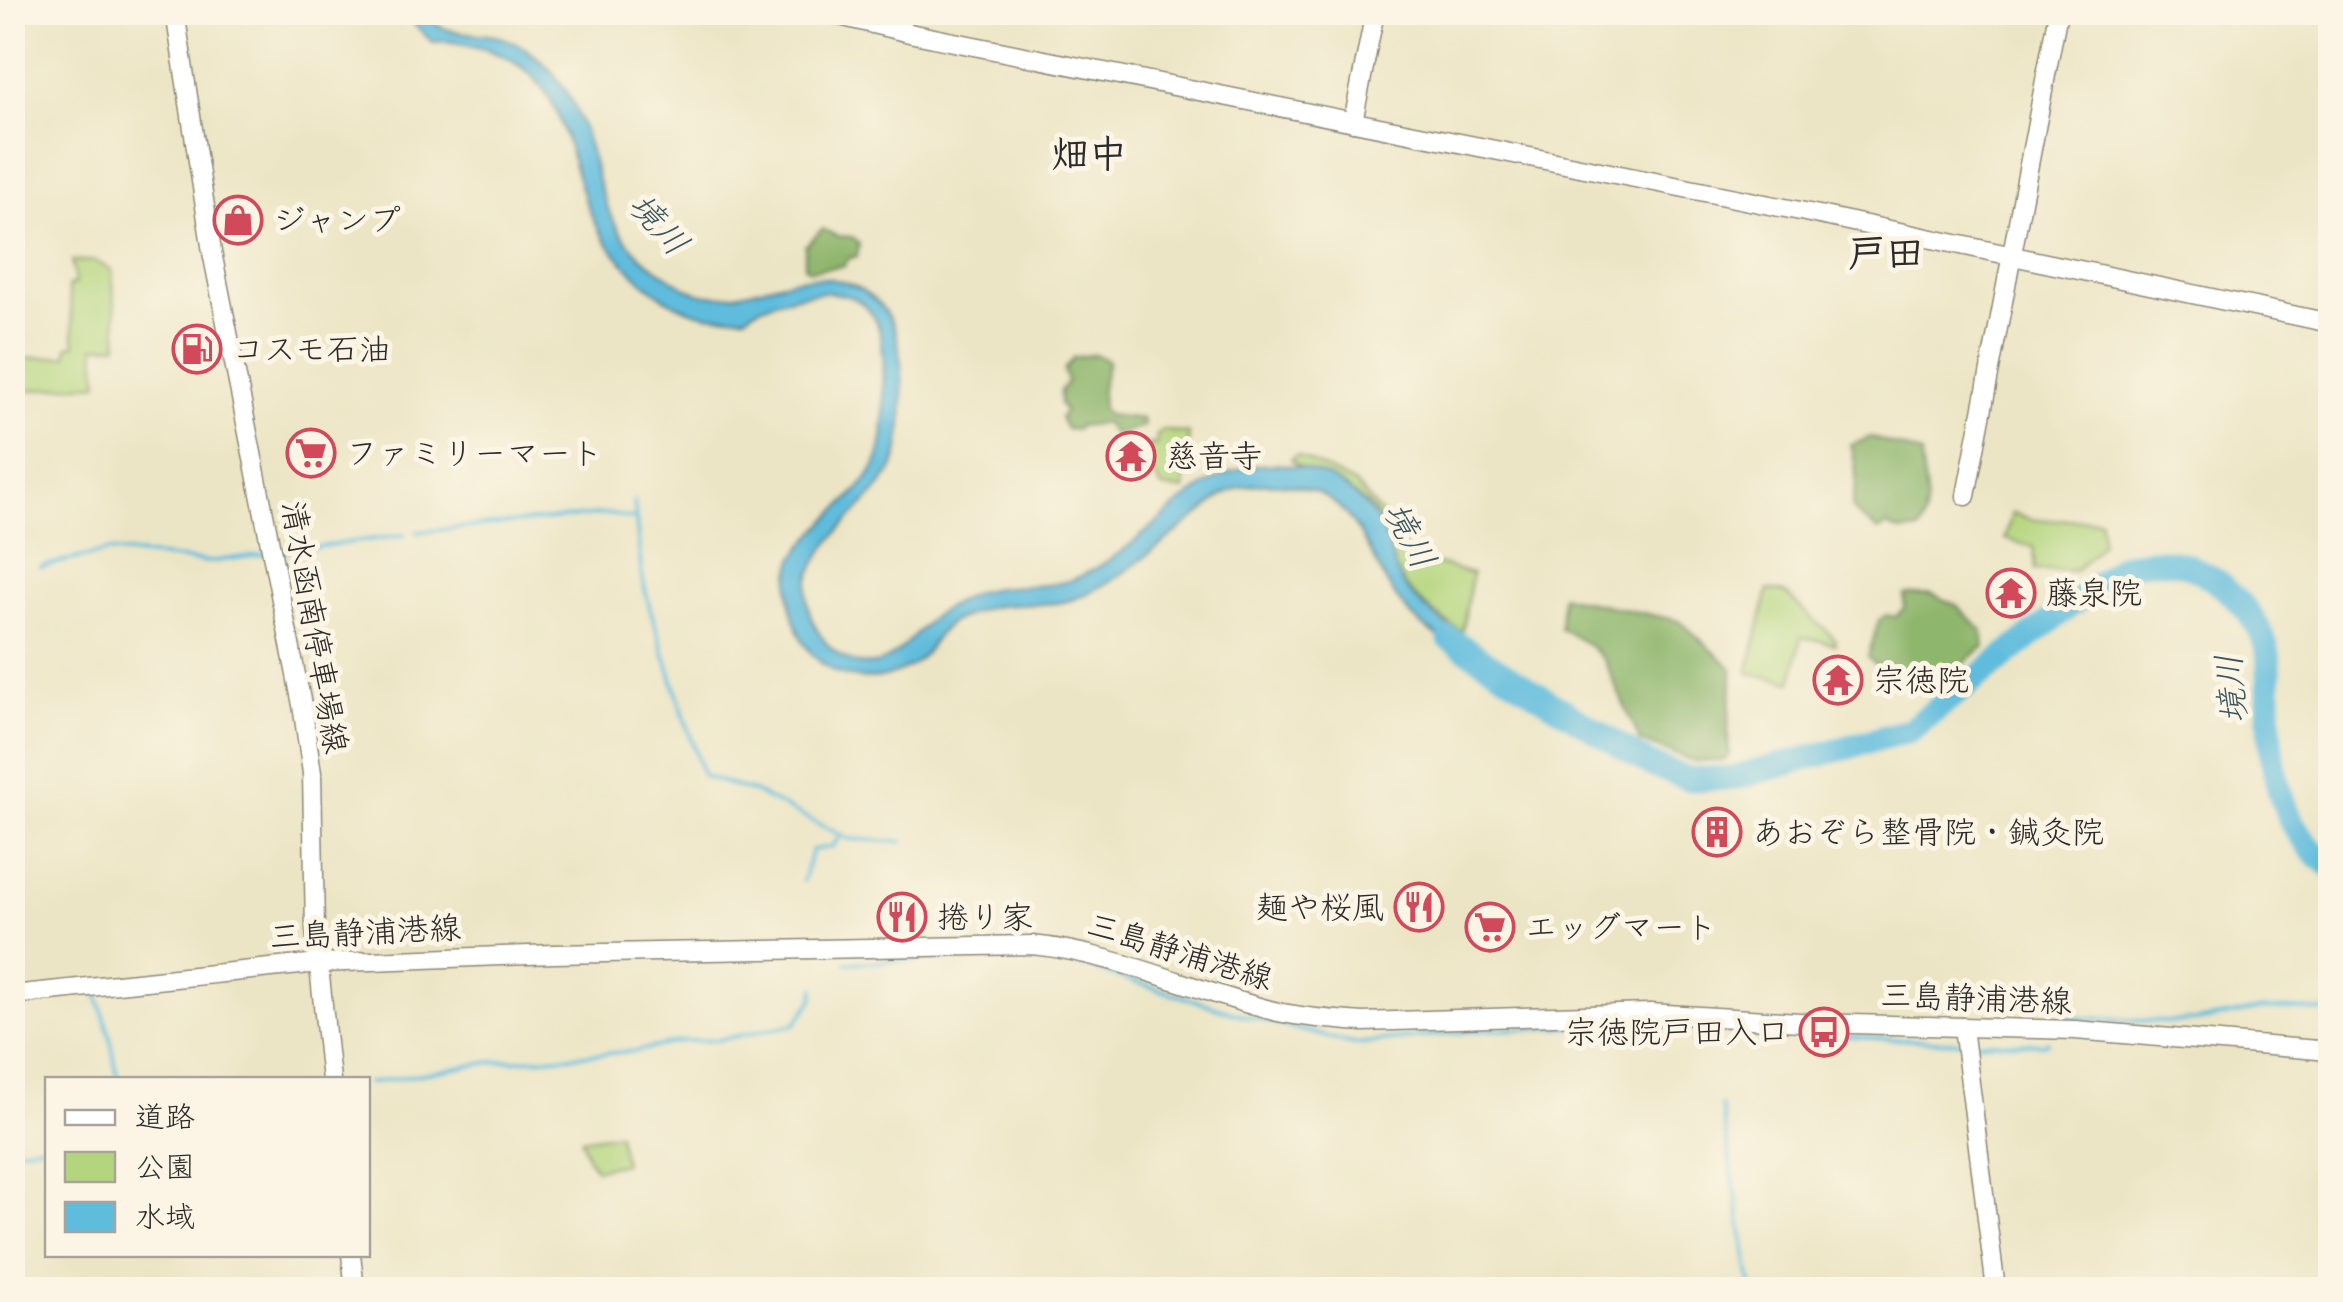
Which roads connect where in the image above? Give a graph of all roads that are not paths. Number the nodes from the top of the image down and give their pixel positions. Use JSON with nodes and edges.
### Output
{"nodes":[{"id":1,"x":175,"y":12,"type":"edge"},
{"id":2,"x":823,"y":12,"type":"edge"},
{"id":3,"x":1374,"y":12,"type":"edge"},
{"id":4,"x":2058,"y":12,"type":"edge"},
{"id":5,"x":1352,"y":122,"type":"junction"},
{"id":6,"x":2013,"y":258,"type":"junction"},
{"id":7,"x":2330,"y":323,"type":"edge"},
{"id":8,"x":1966,"y":496,"type":"dead end"},
{"id":9,"x":318,"y":962,"type":"junction"},
{"id":10,"x":12,"y":995,"type":"edge"},
{"id":11,"x":1964,"y":1038,"type":"junction"},
{"id":12,"x":2330,"y":1050,"type":"edge"},
{"id":13,"x":330,"y":1077,"type":"edge"},
{"id":14,"x":351,"y":1257,"type":"edge"},
{"id":15,"x":355,"y":1290,"type":"edge"},
{"id":16,"x":1996,"y":1290,"type":"edge"}],
"edges":[{"from":1,"to":9,"type":"main road","name":"清水函南停車場線"},
{"from":2,"to":5,"type":"main road"},
{"from":3,"to":5,"type":"main road"},
{"from":4,"to":6,"type":"main road"},
{"from":5,"to":6,"type":"main road"},
{"from":6,"to":7,"type":"main road"},
{"from":6,"to":8,"type":"main road"},
{"from":9,"to":10,"type":"main road","name":"三島静浦港線"},
{"from":9,"to":11,"type":"main road","name":"三島静浦港線"},
{"from":9,"to":13,"type":"main road","name":"清水函南停車場線"},
{"from":11,"to":12,"type":"main road","name":"三島静浦港線"},
{"from":11,"to":16,"type":"main road"},
{"from":14,"to":15,"type":"main road"}]}
